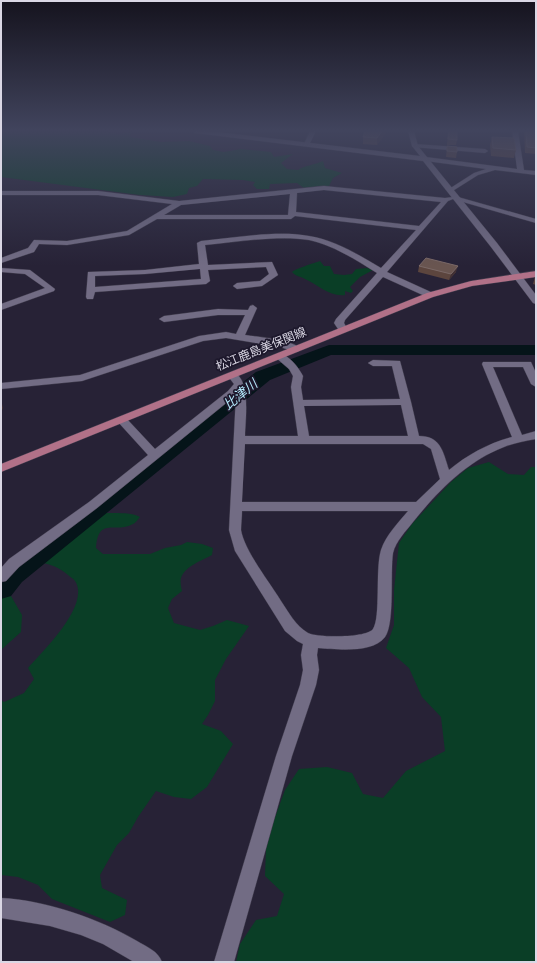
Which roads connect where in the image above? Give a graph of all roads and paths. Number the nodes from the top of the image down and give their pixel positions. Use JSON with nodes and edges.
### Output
{"nodes":[{"id":1,"x":440,"y":176,"type":"edge"},
{"id":2,"x":474,"y":176,"type":"edge"},
{"id":3,"x":294,"y":191,"type":"junction"},
{"id":4,"x":1,"y":193,"type":"edge"},
{"id":5,"x":455,"y":195,"type":"junction"},
{"id":6,"x":446,"y":200,"type":"junction"},
{"id":7,"x":179,"y":203,"type":"junction"},
{"id":8,"x":157,"y":217,"type":"junction"},
{"id":9,"x":536,"y":221,"type":"edge"},
{"id":10,"x":290,"y":224,"type":"junction"},
{"id":11,"x":422,"y":228,"type":"junction"},
{"id":12,"x":1,"y":261,"type":"edge"},
{"id":13,"x":204,"y":267,"type":"junction"},
{"id":14,"x":1,"y":270,"type":"edge"},
{"id":15,"x":382,"y":273,"type":"junction"},
{"id":16,"x":536,"y":274,"type":"edge"},
{"id":17,"x":518,"y":277,"type":"junction"},
{"id":18,"x":237,"y":286,"type":"dead end"},
{"id":19,"x":430,"y":295,"type":"junction"},
{"id":20,"x":1,"y":298,"type":"edge"},
{"id":21,"x":536,"y":301,"type":"edge"},
{"id":22,"x":5,"y":305,"type":"edge"},
{"id":23,"x":164,"y":320,"type":"dead end"},
{"id":24,"x":343,"y":330,"type":"junction"},
{"id":25,"x":239,"y":337,"type":"junction"},
{"id":26,"x":296,"y":349,"type":"junction"},
{"id":27,"x":279,"y":356,"type":"junction"},
{"id":28,"x":373,"y":363,"type":"dead end"},
{"id":29,"x":536,"y":384,"type":"edge"},
{"id":30,"x":1,"y":386,"type":"edge"},
{"id":31,"x":238,"y":386,"type":"junction"},
{"id":32,"x":406,"y":402,"type":"junction"},
{"id":33,"x":298,"y":403,"type":"junction"},
{"id":34,"x":122,"y":420,"type":"junction"},
{"id":35,"x":536,"y":435,"type":"edge"},
{"id":36,"x":518,"y":439,"type":"junction"},
{"id":37,"x":239,"y":440,"type":"junction"},
{"id":38,"x":304,"y":440,"type":"junction"},
{"id":39,"x":414,"y":440,"type":"junction"},
{"id":40,"x":155,"y":456,"type":"junction"},
{"id":41,"x":1,"y":468,"type":"edge"},
{"id":42,"x":446,"y":480,"type":"junction"},
{"id":43,"x":419,"y":506,"type":"junction"},
{"id":44,"x":236,"y":507,"type":"junction"},
{"id":45,"x":1,"y":577,"type":"edge"},
{"id":46,"x":311,"y":642,"type":"junction"},
{"id":47,"x":1,"y":908,"type":"edge"},
{"id":48,"x":152,"y":962,"type":"edge"},
{"id":49,"x":224,"y":962,"type":"edge"}],
"edges":[{"from":1,"to":5,"type":"street"},
{"from":2,"to":5,"type":"street"},
{"from":3,"to":6,"type":"street"},
{"from":3,"to":7,"type":"street"},
{"from":3,"to":10,"type":"street"},
{"from":4,"to":7,"type":"street"},
{"from":5,"to":6,"type":"street"},
{"from":5,"to":9,"type":"street"},
{"from":5,"to":17,"type":"street"},
{"from":6,"to":11,"type":"street"},
{"from":7,"to":8,"type":"street"},
{"from":8,"to":10,"type":"street"},
{"from":8,"to":12,"type":"street"},
{"from":10,"to":11,"type":"street"},
{"from":10,"to":13,"type":"street"},
{"from":10,"to":15,"type":"street"},
{"from":11,"to":15,"type":"street"},
{"from":13,"to":13,"type":"street"},
{"from":13,"to":18,"type":"street"},
{"from":14,"to":22,"type":"street"},
{"from":15,"to":19,"type":"street"},
{"from":15,"to":24,"type":"street"},
{"from":16,"to":17,"type":"main road","name":"松江鹿島美保関線"},
{"from":17,"to":19,"type":"main road","name":"松江鹿島美保関線"},
{"from":17,"to":21,"type":"street"},
{"from":19,"to":24,"type":"main road","name":"松江鹿島美保関線"},
{"from":20,"to":22,"type":"street"},
{"from":23,"to":25,"type":"street"},
{"from":24,"to":26,"type":"main road","name":"松江鹿島美保関線"},
{"from":25,"to":26,"type":"street"},
{"from":25,"to":30,"type":"street"},
{"from":26,"to":27,"type":"main road","name":"松江鹿島美保関線"},
{"from":27,"to":31,"type":"main road","name":"松江鹿島美保関線"},
{"from":27,"to":33,"type":"street"},
{"from":28,"to":32,"type":"street"},
{"from":29,"to":36,"type":"street"},
{"from":31,"to":34,"type":"main road","name":"松江鹿島美保関線"},
{"from":31,"to":37,"type":"street"},
{"from":31,"to":40,"type":"street"},
{"from":32,"to":33,"type":"street"},
{"from":32,"to":39,"type":"street"},
{"from":33,"to":38,"type":"street"},
{"from":34,"to":40,"type":"street"},
{"from":34,"to":41,"type":"main road","name":"松江鹿島美保関線"},
{"from":35,"to":36,"type":"street"},
{"from":36,"to":42,"type":"street"},
{"from":37,"to":38,"type":"street"},
{"from":37,"to":44,"type":"street"},
{"from":38,"to":39,"type":"street"},
{"from":39,"to":42,"type":"street"},
{"from":40,"to":45,"type":"street"},
{"from":42,"to":43,"type":"street"},
{"from":43,"to":44,"type":"street"},
{"from":43,"to":46,"type":"street"},
{"from":44,"to":46,"type":"street"},
{"from":46,"to":49,"type":"street"},
{"from":47,"to":48,"type":"street"}]}
